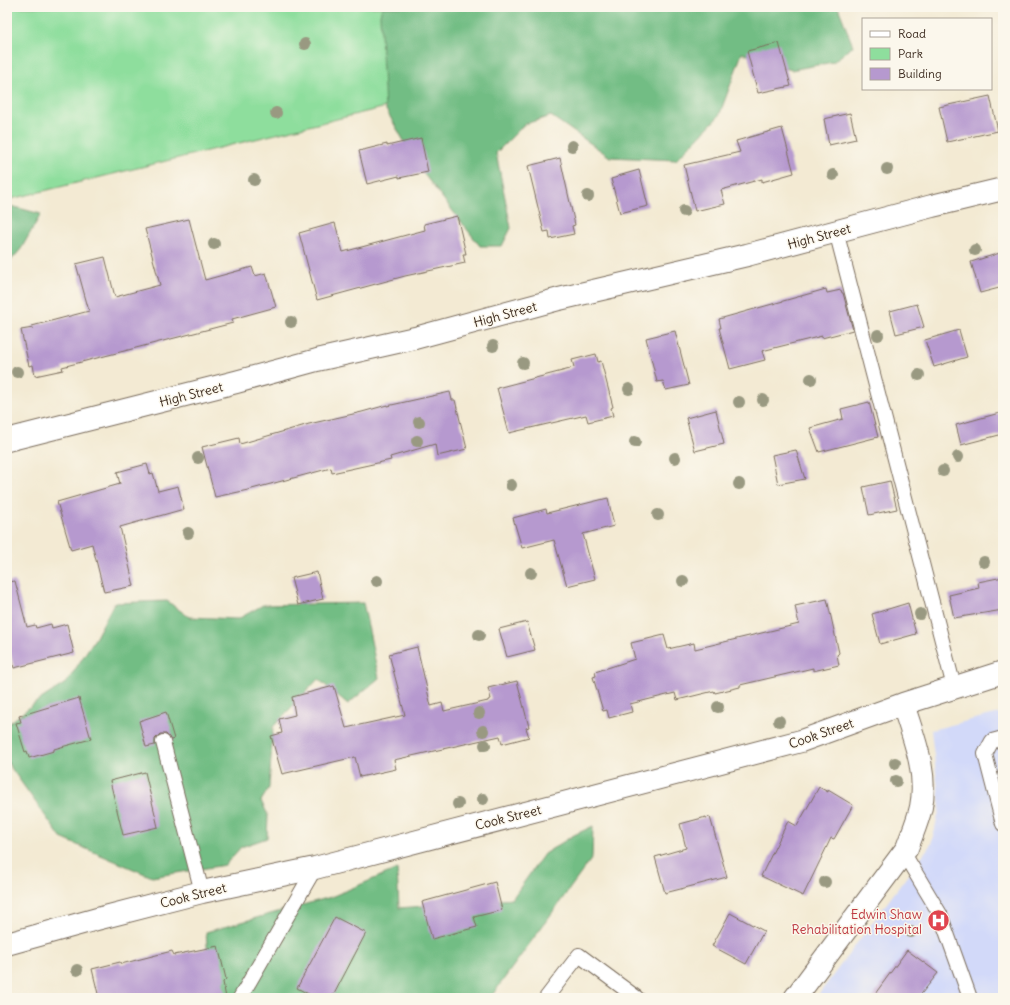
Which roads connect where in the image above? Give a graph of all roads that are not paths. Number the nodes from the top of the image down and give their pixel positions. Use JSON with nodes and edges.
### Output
{"nodes":[{"id":1,"x":1003,"y":189,"type":"edge"},
{"id":2,"x":836,"y":231,"type":"junction"},
{"id":3,"x":7,"y":440,"type":"edge"},
{"id":4,"x":1003,"y":672,"type":"edge"},
{"id":5,"x":954,"y":687,"type":"junction"},
{"id":6,"x":903,"y":704,"type":"junction"},
{"id":7,"x":1003,"y":738,"type":"edge"},
{"id":8,"x":163,"y":742,"type":"dead end"},
{"id":9,"x":1003,"y":824,"type":"edge"},
{"id":10,"x":903,"y":852,"type":"junction"},
{"id":11,"x":315,"y":868,"type":"junction"},
{"id":12,"x":202,"y":892,"type":"junction"},
{"id":13,"x":7,"y":944,"type":"edge"},
{"id":14,"x":240,"y":998,"type":"edge"},
{"id":15,"x":546,"y":998,"type":"edge"},
{"id":16,"x":637,"y":998,"type":"edge"},
{"id":17,"x":795,"y":998,"type":"edge"},
{"id":18,"x":970,"y":998,"type":"edge"}],
"edges":[{"from":1,"to":2,"type":"street","name":"High Street"},
{"from":2,"to":3,"type":"street","name":"High Street"},
{"from":2,"to":5,"type":"lane"},
{"from":4,"to":5,"type":"street","name":"Cook Street"},
{"from":5,"to":6,"type":"street","name":"Cook Street"},
{"from":6,"to":10,"type":"street"},
{"from":6,"to":11,"type":"street","name":"Cook Street"},
{"from":7,"to":9,"type":"lane"},
{"from":8,"to":12,"type":"lane"},
{"from":10,"to":17,"type":"street"},
{"from":10,"to":18,"type":"lane"},
{"from":11,"to":12,"type":"street","name":"Cook Street"},
{"from":11,"to":14,"type":"lane"},
{"from":12,"to":13,"type":"street","name":"Cook Street"},
{"from":15,"to":16,"type":"lane"}]}
